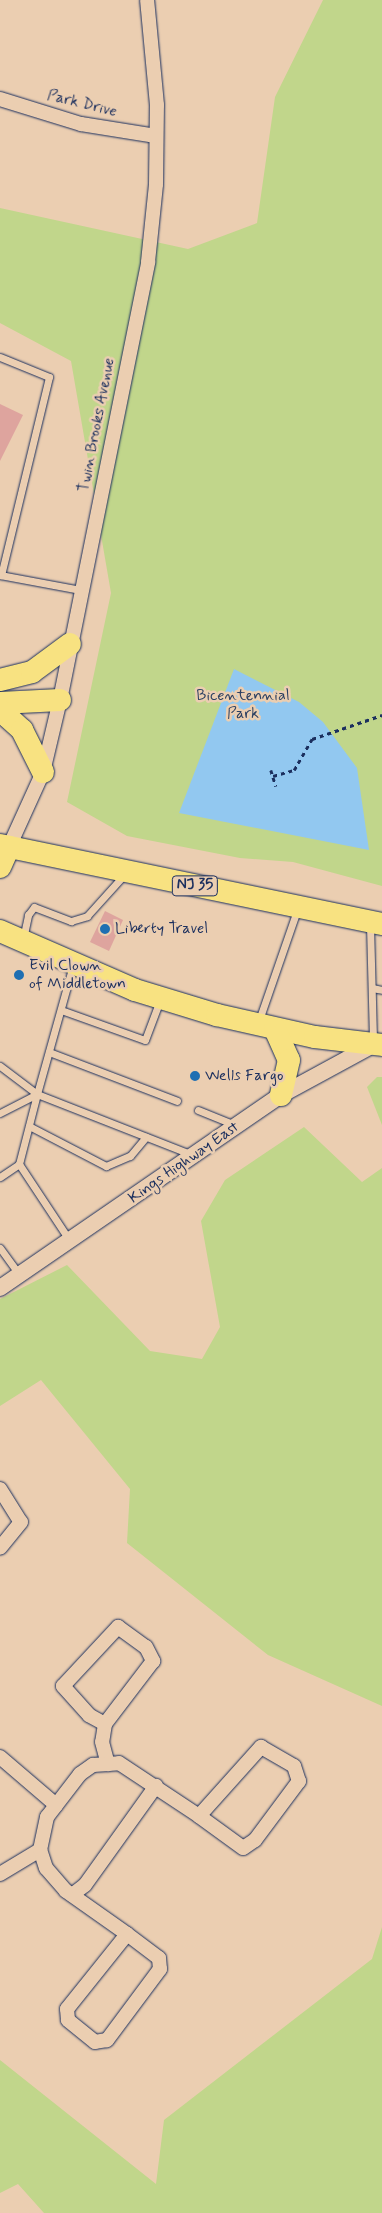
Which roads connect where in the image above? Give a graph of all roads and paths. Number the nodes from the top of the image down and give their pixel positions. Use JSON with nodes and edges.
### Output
{"nodes":[{"id":1,"x":147,"y":0,"type":"edge"},
{"id":2,"x":0,"y":99,"type":"edge"},
{"id":3,"x":156,"y":136,"type":"junction"},
{"id":4,"x":0,"y":357,"type":"edge"},
{"id":5,"x":0,"y":575,"type":"edge"},
{"id":6,"x":81,"y":590,"type":"junction"},
{"id":7,"x":70,"y":644,"type":"junction"},
{"id":8,"x":0,"y":680,"type":"edge"},
{"id":9,"x":60,"y":700,"type":"junction"},
{"id":10,"x":0,"y":703,"type":"edge"},
{"id":11,"x":0,"y":710,"type":"edge"},
{"id":12,"x":381,"y":715,"type":"edge"},
{"id":13,"x":271,"y":770,"type":"dead end"},
{"id":14,"x":43,"y":772,"type":"junction"},
{"id":15,"x":273,"y":776,"type":"junction"},
{"id":16,"x":276,"y":786,"type":"dead end"},
{"id":17,"x":3,"y":853,"type":"edge"},
{"id":18,"x":127,"y":872,"type":"junction"},
{"id":19,"x":298,"y":907,"type":"junction"},
{"id":20,"x":376,"y":923,"type":"edge"},
{"id":21,"x":7,"y":932,"type":"edge"},
{"id":22,"x":73,"y":965,"type":"junction"},
{"id":23,"x":372,"y":988,"type":"junction"},
{"id":24,"x":382,"y":990,"type":"edge"},
{"id":25,"x":161,"y":998,"type":"junction"},
{"id":26,"x":61,"y":1010,"type":"junction"},
{"id":27,"x":266,"y":1027,"type":"junction"},
{"id":28,"x":377,"y":1045,"type":"edge"},
{"id":29,"x":49,"y":1052,"type":"junction"},
{"id":30,"x":0,"y":1066,"type":"edge"},
{"id":31,"x":37,"y":1094,"type":"junction"},
{"id":32,"x":280,"y":1095,"type":"junction"},
{"id":33,"x":177,"y":1101,"type":"dead end"},
{"id":34,"x":198,"y":1110,"type":"dead end"},
{"id":35,"x":0,"y":1113,"type":"edge"},
{"id":36,"x":29,"y":1126,"type":"junction"},
{"id":37,"x":237,"y":1126,"type":"junction"},
{"id":38,"x":146,"y":1137,"type":"junction"},
{"id":39,"x":194,"y":1156,"type":"junction"},
{"id":40,"x":19,"y":1164,"type":"junction"},
{"id":41,"x":0,"y":1177,"type":"edge"},
{"id":42,"x":70,"y":1241,"type":"junction"},
{"id":43,"x":0,"y":1248,"type":"edge"},
{"id":44,"x":19,"y":1275,"type":"junction"},
{"id":45,"x":0,"y":1288,"type":"edge"},
{"id":46,"x":0,"y":1489,"type":"edge"},
{"id":47,"x":0,"y":1548,"type":"edge"},
{"id":48,"x":105,"y":1724,"type":"junction"},
{"id":49,"x":0,"y":1757,"type":"edge"},
{"id":50,"x":108,"y":1764,"type":"junction"},
{"id":51,"x":156,"y":1786,"type":"junction"},
{"id":52,"x":56,"y":1804,"type":"junction"},
{"id":53,"x":199,"y":1816,"type":"junction"},
{"id":54,"x":40,"y":1850,"type":"junction"},
{"id":55,"x":0,"y":1874,"type":"edge"},
{"id":56,"x":72,"y":1895,"type":"junction"},
{"id":57,"x":128,"y":1934,"type":"junction"}],
"edges":[{"from":1,"to":3,"type":"street","name":"Twin Brooks Avenue"},
{"from":2,"to":3,"type":"street","name":"Park Drive"},
{"from":3,"to":6,"type":"street","name":"Twin Brooks Avenue"},
{"from":4,"to":5,"type":"lane"},
{"from":5,"to":6,"type":"lane"},
{"from":6,"to":7,"type":"street","name":"Twin Brooks Avenue"},
{"from":7,"to":8,"type":"highway"},
{"from":7,"to":9,"type":"street","name":"Twin Brooks Avenue"},
{"from":9,"to":10,"type":"highway"},
{"from":9,"to":14,"type":"street","name":"Twin Brooks Avenue"},
{"from":11,"to":14,"type":"highway"},
{"from":12,"to":15,"type":"path"},
{"from":13,"to":15,"type":"path"},
{"from":14,"to":17,"type":"street","name":"Twin Brooks Avenue"},
{"from":15,"to":16,"type":"path"},
{"from":17,"to":18,"type":"highway","number":"NJ 35"},
{"from":18,"to":19,"type":"highway","number":"NJ 35"},
{"from":18,"to":21,"type":"lane"},
{"from":19,"to":20,"type":"highway","number":"NJ 35"},
{"from":19,"to":27,"type":"lane"},
{"from":20,"to":23,"type":"lane"},
{"from":21,"to":22,"type":"highway"},
{"from":22,"to":25,"type":"highway"},
{"from":22,"to":26,"type":"lane"},
{"from":23,"to":24,"type":"lane"},
{"from":23,"to":28,"type":"lane"},
{"from":25,"to":26,"type":"lane"},
{"from":25,"to":27,"type":"highway"},
{"from":26,"to":29,"type":"lane"},
{"from":27,"to":28,"type":"highway"},
{"from":27,"to":32,"type":"highway"},
{"from":28,"to":32,"type":"street","name":"Kings Highway East"},
{"from":29,"to":31,"type":"lane"},
{"from":29,"to":33,"type":"lane"},
{"from":30,"to":31,"type":"lane"},
{"from":31,"to":35,"type":"lane"},
{"from":31,"to":36,"type":"lane"},
{"from":31,"to":38,"type":"lane"},
{"from":32,"to":37,"type":"street","name":"Kings Highway East"},
{"from":34,"to":37,"type":"lane"},
{"from":36,"to":38,"type":"lane"},
{"from":36,"to":40,"type":"lane"},
{"from":37,"to":39,"type":"street","name":"Kings Highway East"},
{"from":38,"to":39,"type":"lane"},
{"from":39,"to":42,"type":"street","name":"Kings Highway East"},
{"from":40,"to":41,"type":"lane"},
{"from":40,"to":42,"type":"lane"},
{"from":42,"to":44,"type":"street","name":"Kings Highway East"},
{"from":43,"to":44,"type":"lane"},
{"from":44,"to":45,"type":"street","name":"Kings Highway East"},
{"from":46,"to":47,"type":"street"},
{"from":48,"to":48,"type":"street"},
{"from":48,"to":50,"type":"street"},
{"from":49,"to":52,"type":"street"},
{"from":50,"to":51,"type":"street"},
{"from":50,"to":52,"type":"street"},
{"from":51,"to":53,"type":"street"},
{"from":51,"to":56,"type":"street"},
{"from":52,"to":54,"type":"street"},
{"from":53,"to":53,"type":"street"},
{"from":54,"to":55,"type":"street"},
{"from":54,"to":56,"type":"street"},
{"from":56,"to":57,"type":"street"},
{"from":57,"to":57,"type":"street"}]}
